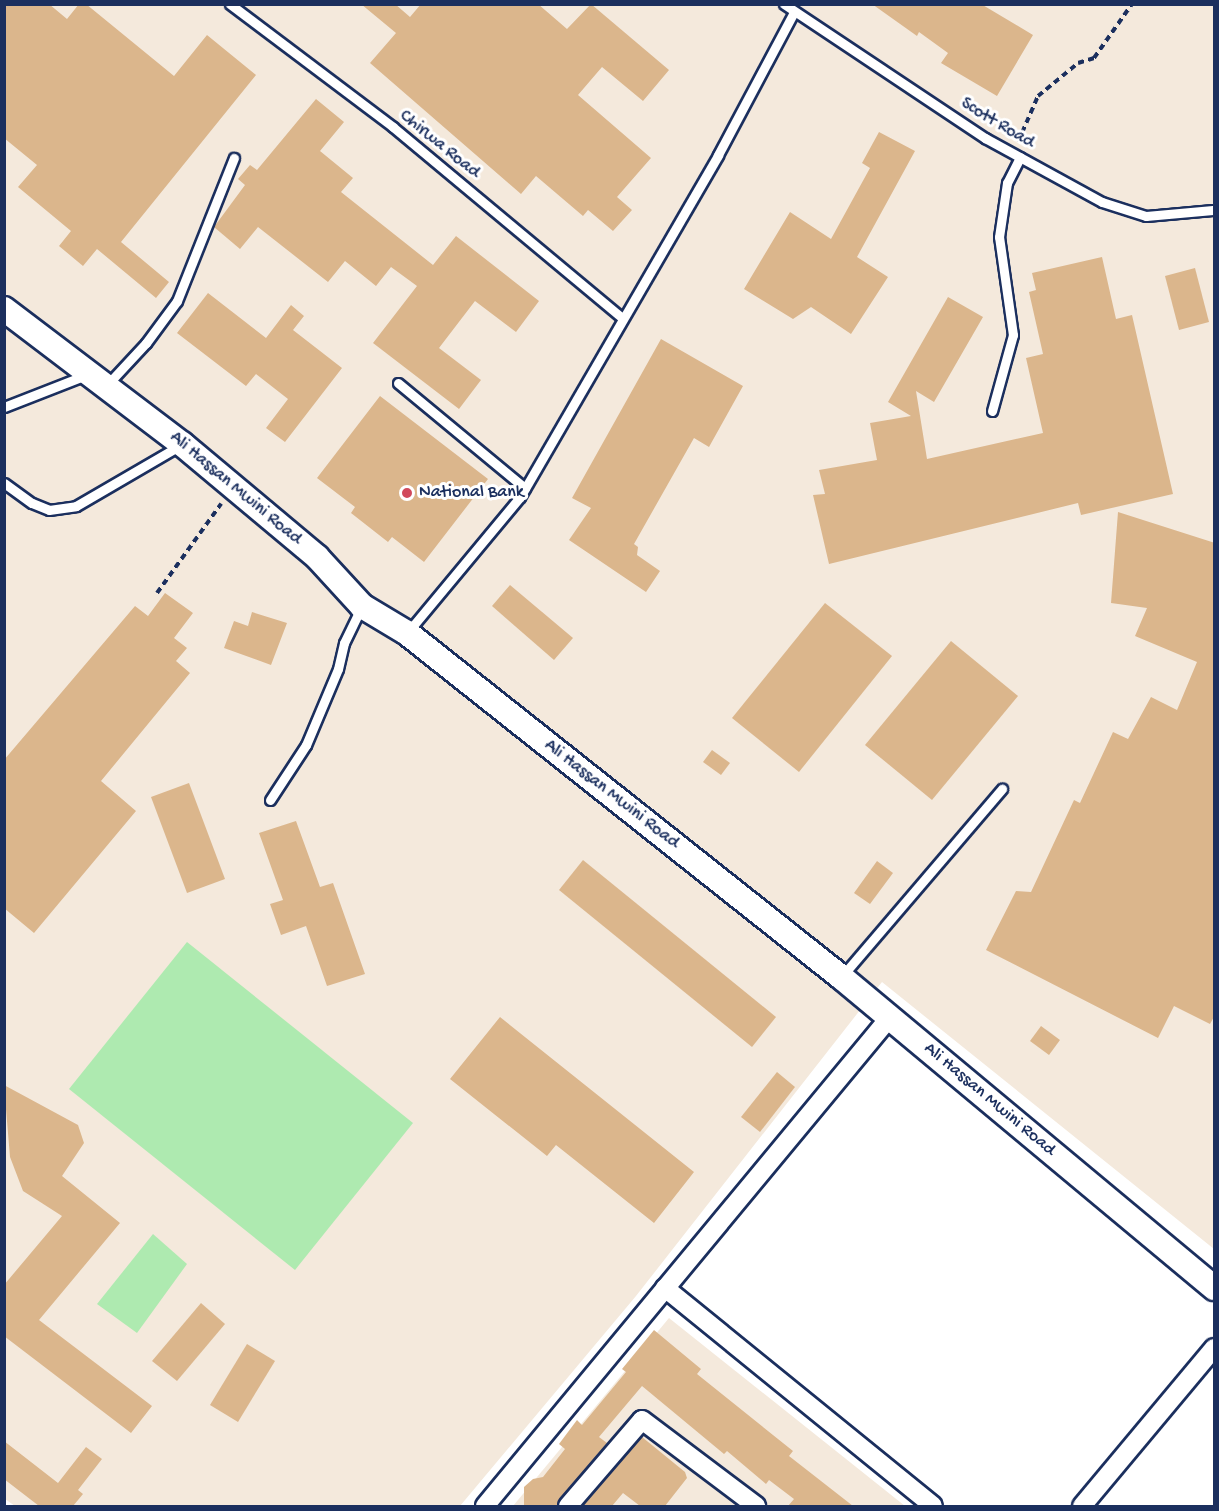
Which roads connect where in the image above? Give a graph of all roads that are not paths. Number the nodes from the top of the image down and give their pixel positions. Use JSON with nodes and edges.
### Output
{"nodes":[{"id":1,"x":230,"y":4,"type":"edge"},
{"id":2,"x":784,"y":4,"type":"edge"},
{"id":3,"x":793,"y":14,"type":"junction"},
{"id":4,"x":1016,"y":155,"type":"junction"},
{"id":5,"x":234,"y":158,"type":"dead end"},
{"id":6,"x":1213,"y":210,"type":"edge"},
{"id":7,"x":4,"y":309,"type":"edge"},
{"id":8,"x":622,"y":318,"type":"junction"},
{"id":9,"x":98,"y":380,"type":"junction"},
{"id":10,"x":398,"y":384,"type":"dead end"},
{"id":11,"x":4,"y":407,"type":"edge"},
{"id":12,"x":992,"y":411,"type":"dead end"},
{"id":13,"x":182,"y":444,"type":"junction"},
{"id":14,"x":4,"y":483,"type":"edge"},
{"id":15,"x":525,"y":488,"type":"junction"},
{"id":16,"x":362,"y":606,"type":"junction"},
{"id":17,"x":407,"y":633,"type":"junction"},
{"id":18,"x":1002,"y":789,"type":"dead end"},
{"id":19,"x":270,"y":800,"type":"dead end"},
{"id":20,"x":841,"y":977,"type":"junction"},
{"id":21,"x":890,"y":1017,"type":"junction"},
{"id":22,"x":1215,"y":1287,"type":"edge"},
{"id":23,"x":665,"y":1288,"type":"junction"},
{"id":24,"x":1215,"y":1348,"type":"edge"},
{"id":25,"x":485,"y":1506,"type":"edge"},
{"id":26,"x":568,"y":1506,"type":"edge"},
{"id":27,"x":756,"y":1506,"type":"edge"},
{"id":28,"x":933,"y":1506,"type":"edge"},
{"id":29,"x":1082,"y":1506,"type":"edge"}],
"edges":[{"from":1,"to":8,"type":"lane","name":"Chirwa Road"},
{"from":2,"to":3,"type":"lane","name":"Scott Road"},
{"from":3,"to":4,"type":"lane","name":"Scott Road"},
{"from":3,"to":8,"type":"lane"},
{"from":4,"to":6,"type":"lane","name":"Scott Road"},
{"from":4,"to":12,"type":"lane"},
{"from":5,"to":9,"type":"lane"},
{"from":7,"to":9,"type":"main road","name":"Ali Hassan Mwini Road"},
{"from":8,"to":15,"type":"lane"},
{"from":9,"to":11,"type":"lane"},
{"from":9,"to":13,"type":"main road","name":"Ali Hassan Mwini Road"},
{"from":10,"to":15,"type":"lane"},
{"from":13,"to":14,"type":"lane"},
{"from":13,"to":16,"type":"main road","name":"Ali Hassan Mwini Road"},
{"from":15,"to":17,"type":"lane"},
{"from":16,"to":17,"type":"main road","name":"Ali Hassan Mwini Road"},
{"from":16,"to":19,"type":"lane"},
{"from":17,"to":20,"type":"main road","name":"Ali Hassan Mwini Road"},
{"from":18,"to":20,"type":"lane"},
{"from":20,"to":21,"type":"main road","name":"Ali Hassan Mwini Road"},
{"from":21,"to":22,"type":"main road","name":"Ali Hassan Mwini Road"},
{"from":21,"to":23,"type":"street"},
{"from":23,"to":25,"type":"street"},
{"from":23,"to":28,"type":"street"},
{"from":24,"to":29,"type":"street"},
{"from":26,"to":27,"type":"street"}]}
